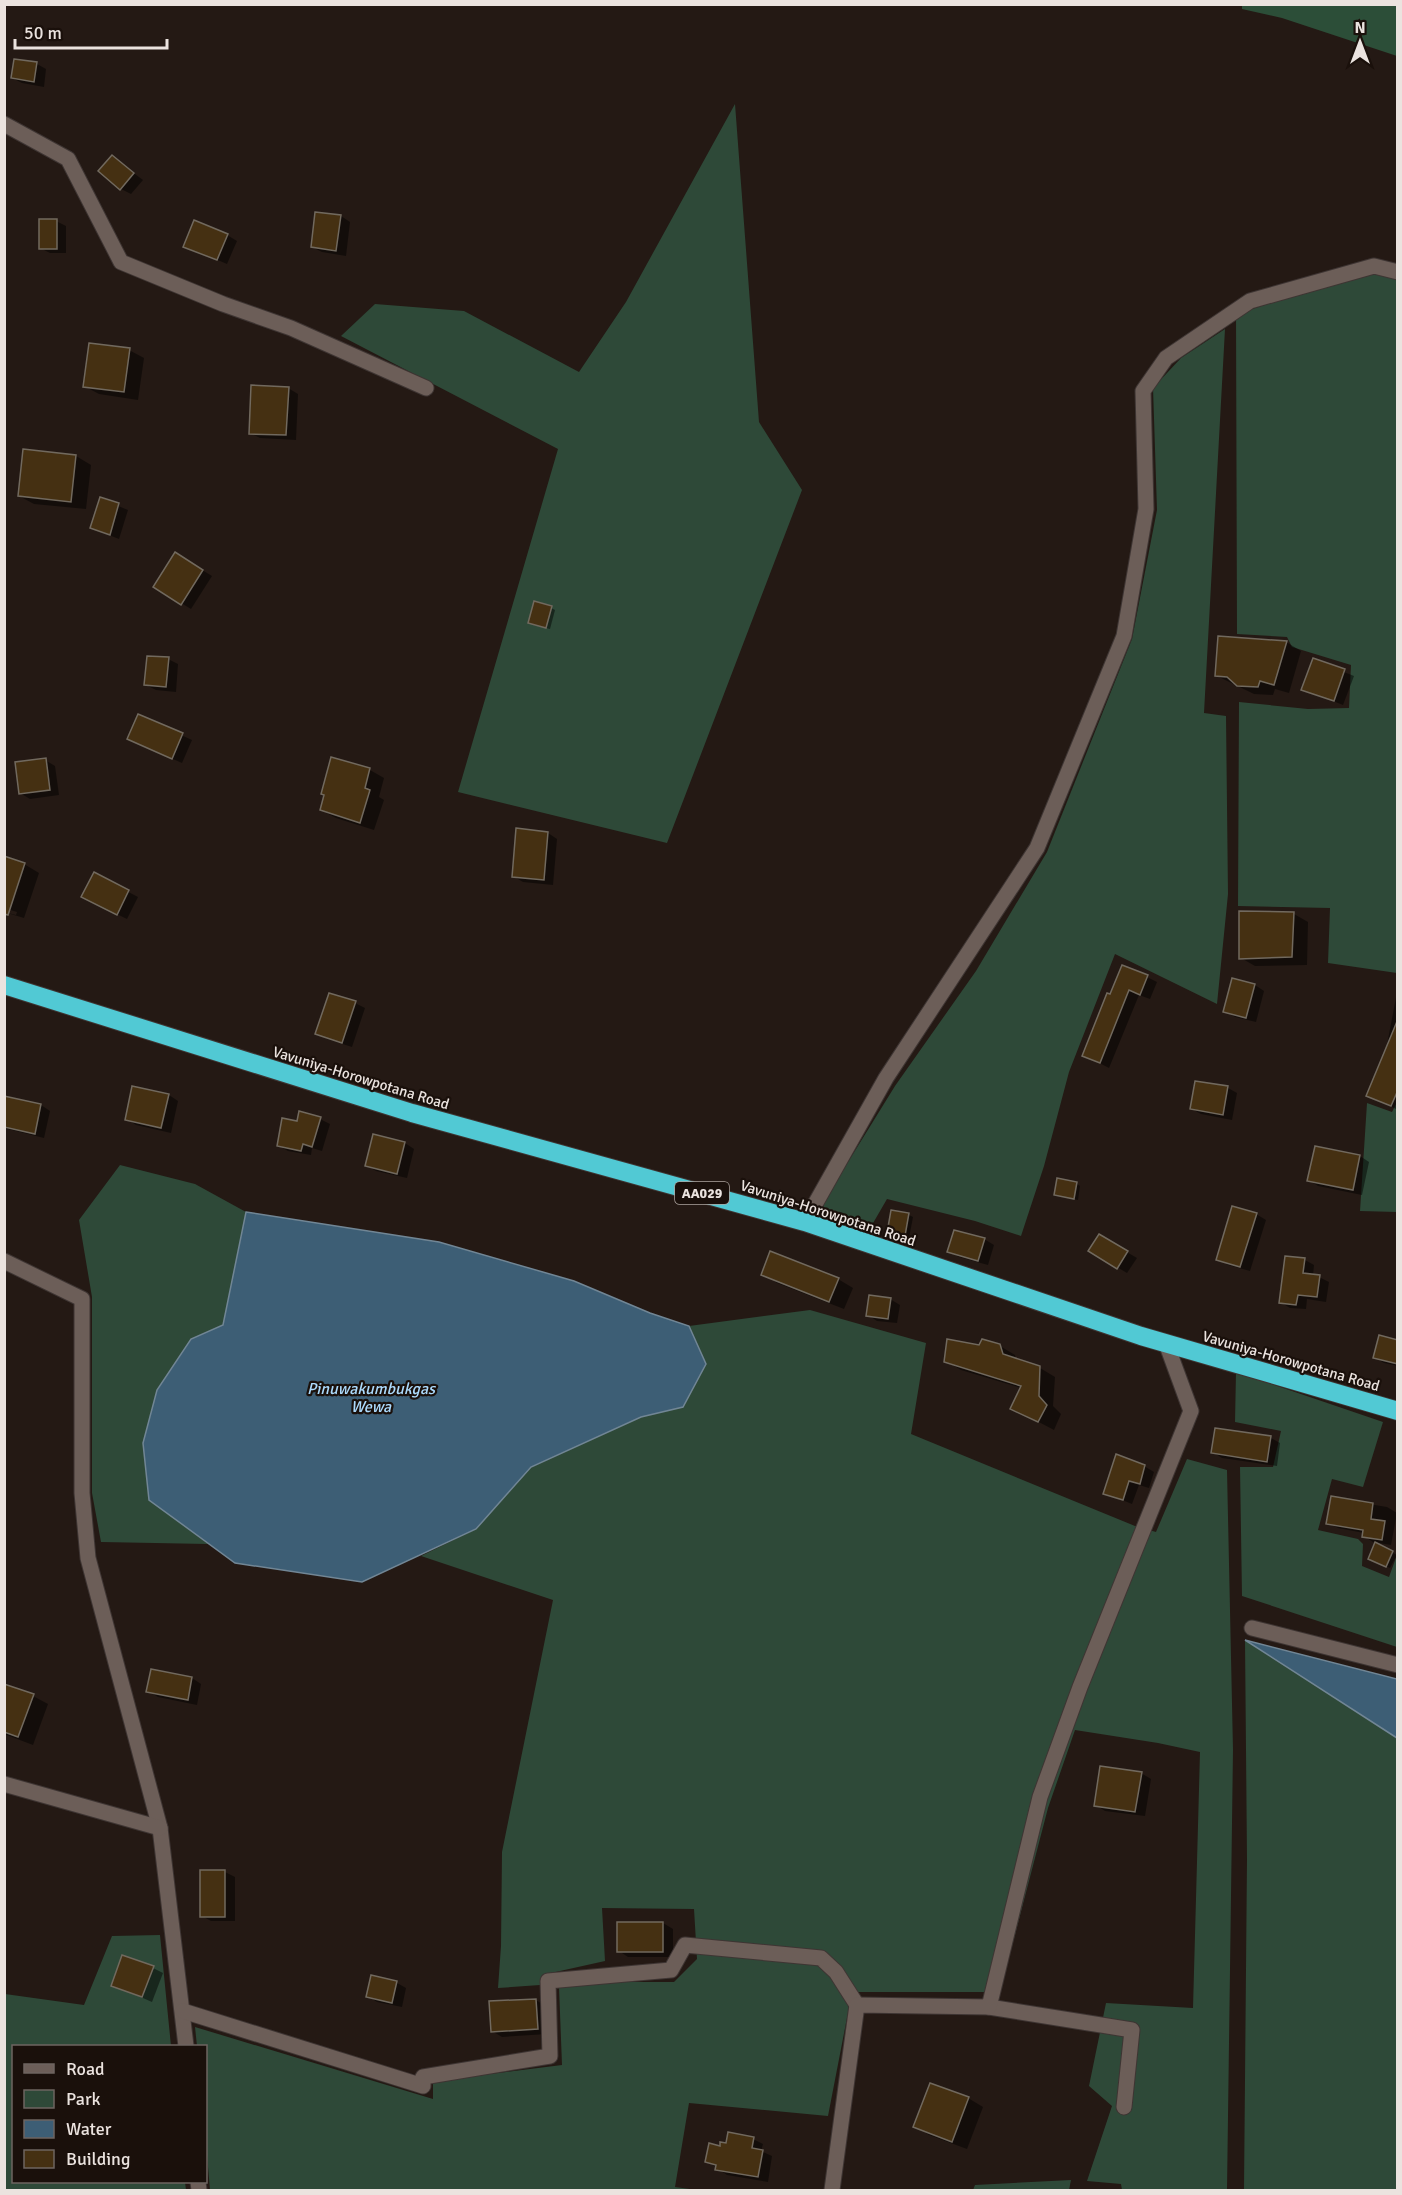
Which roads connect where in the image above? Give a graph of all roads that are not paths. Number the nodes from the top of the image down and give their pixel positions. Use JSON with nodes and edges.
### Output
{"nodes":[{"id":1,"x":4,"y":124,"type":"edge"},
{"id":2,"x":1398,"y":272,"type":"edge"},
{"id":3,"x":426,"y":388,"type":"dead end"},
{"id":4,"x":4,"y":985,"type":"edge"},
{"id":5,"x":805,"y":1222,"type":"junction"},
{"id":6,"x":4,"y":1261,"type":"edge"},
{"id":7,"x":1166,"y":1343,"type":"junction"},
{"id":8,"x":1398,"y":1411,"type":"edge"},
{"id":9,"x":1252,"y":1628,"type":"dead end"},
{"id":10,"x":1398,"y":1665,"type":"edge"},
{"id":11,"x":4,"y":1784,"type":"edge"},
{"id":12,"x":160,"y":1828,"type":"junction"},
{"id":13,"x":857,"y":2005,"type":"junction"},
{"id":14,"x":989,"y":2007,"type":"junction"},
{"id":15,"x":183,"y":2011,"type":"junction"},
{"id":16,"x":186,"y":2045,"type":"edge"},
{"id":17,"x":1124,"y":2107,"type":"dead end"},
{"id":18,"x":832,"y":2190,"type":"edge"}],
"edges":[{"from":1,"to":3,"type":"street"},
{"from":2,"to":5,"type":"street"},
{"from":4,"to":5,"type":"highway","name":"Vavuniya-Horowpotana Road","number":"AA029"},
{"from":5,"to":7,"type":"highway","name":"Vavuniya-Horowpotana Road","number":"AA029"},
{"from":6,"to":12,"type":"street"},
{"from":7,"to":8,"type":"highway","name":"Vavuniya-Horowpotana Road","number":"AA029"},
{"from":7,"to":14,"type":"street"},
{"from":9,"to":10,"type":"street"},
{"from":11,"to":12,"type":"street"},
{"from":12,"to":15,"type":"street"},
{"from":13,"to":14,"type":"street"},
{"from":13,"to":15,"type":"street"},
{"from":13,"to":18,"type":"street"},
{"from":14,"to":17,"type":"street"},
{"from":15,"to":16,"type":"street"}]}
